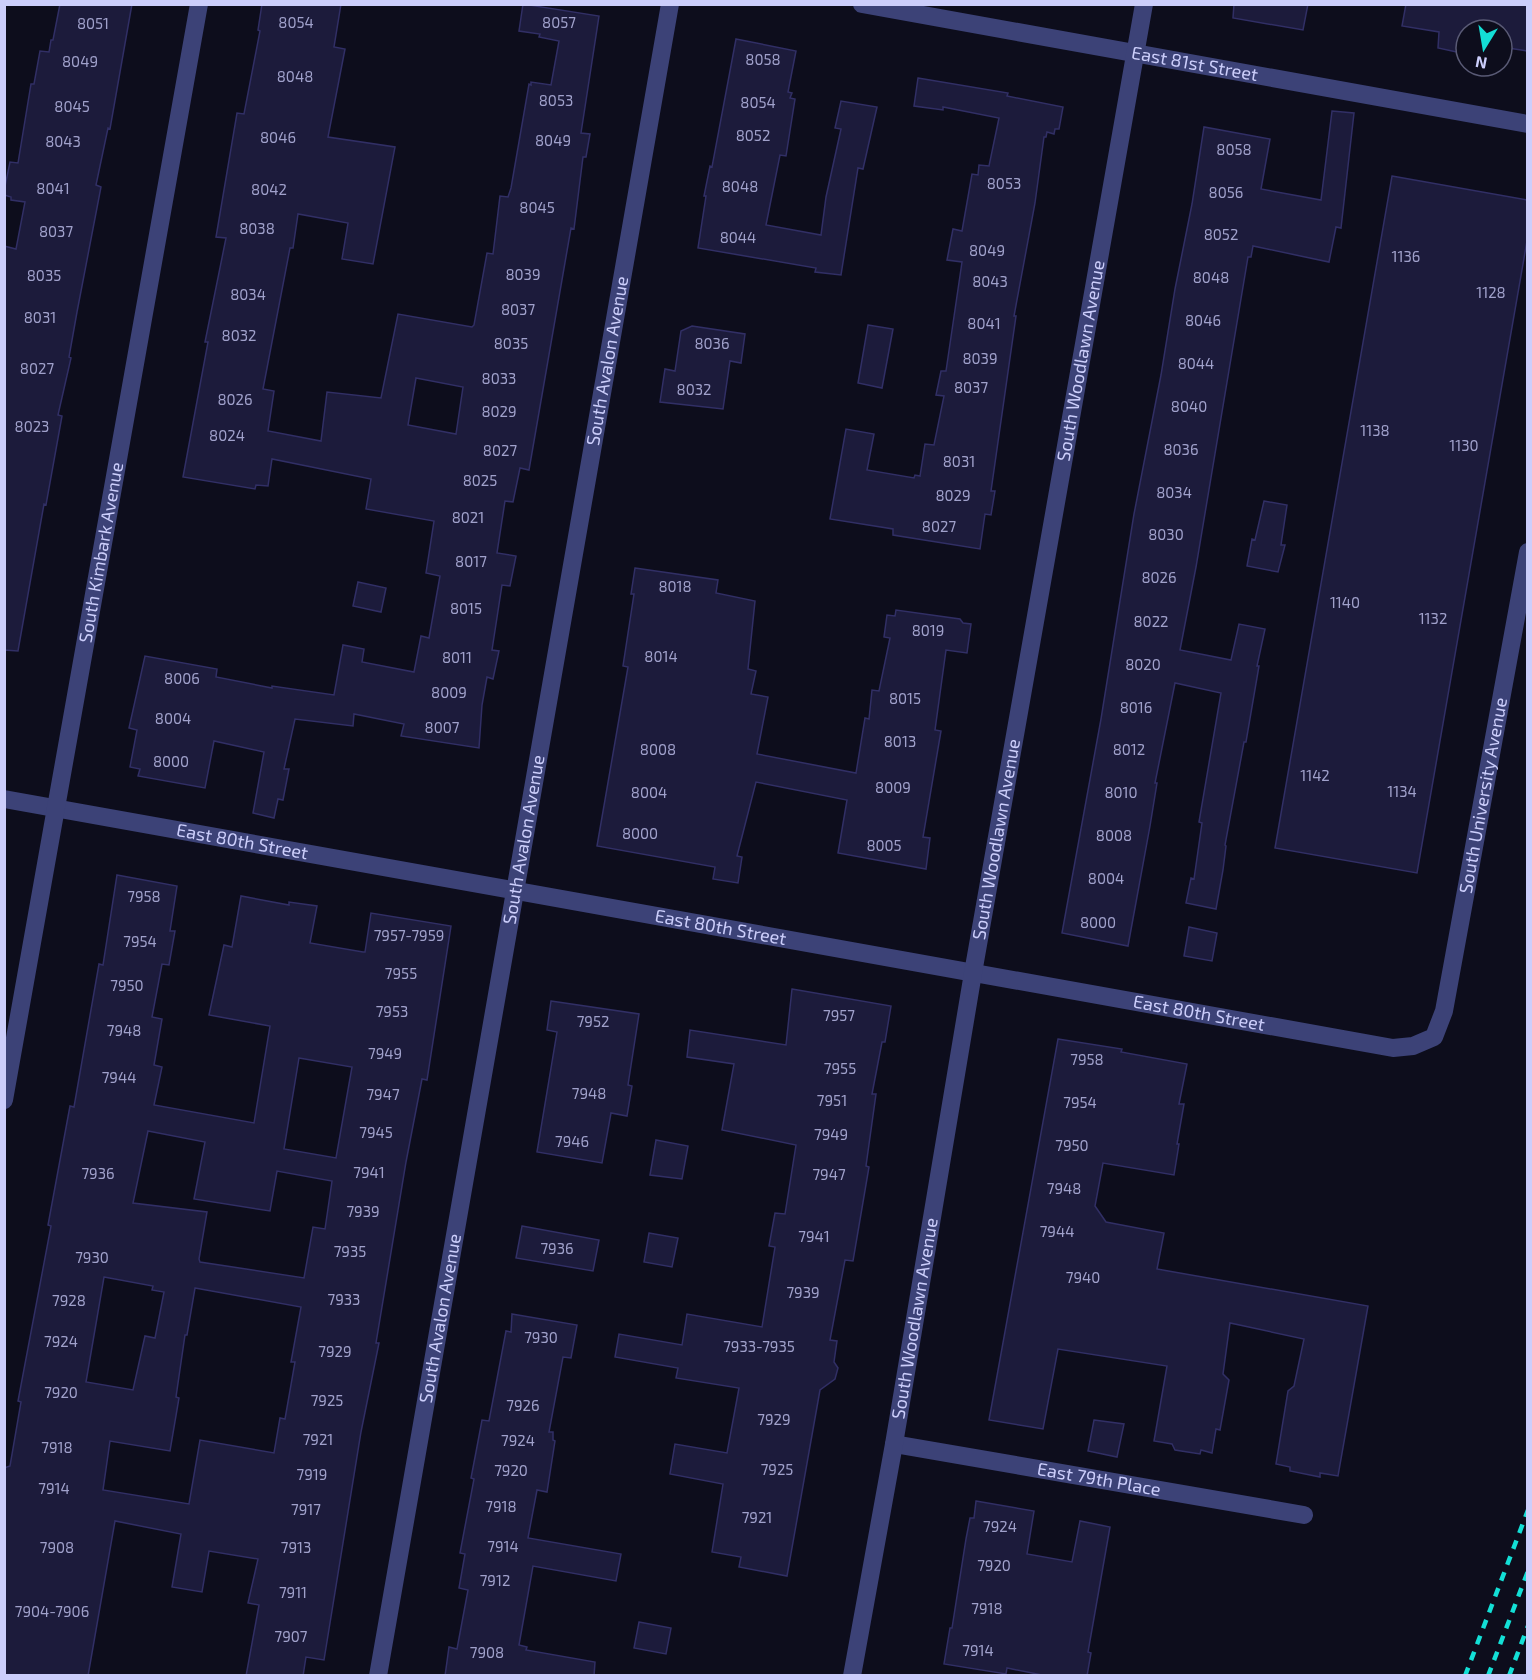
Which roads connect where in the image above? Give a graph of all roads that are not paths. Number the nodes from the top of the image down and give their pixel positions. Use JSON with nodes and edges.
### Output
{"nodes":[{"id":1,"x":199,"y":4,"type":"edge"},
{"id":2,"x":670,"y":4,"type":"edge"},
{"id":3,"x":862,"y":4,"type":"edge"},
{"id":4,"x":1144,"y":4,"type":"edge"},
{"id":5,"x":1135,"y":54,"type":"junction"},
{"id":6,"x":1527,"y":124,"type":"edge"},
{"id":7,"x":1527,"y":552,"type":"edge"},
{"id":8,"x":4,"y":800,"type":"edge"},
{"id":9,"x":56,"y":809,"type":"junction"},
{"id":10,"x":515,"y":891,"type":"junction"},
{"id":11,"x":973,"y":973,"type":"junction"},
{"id":12,"x":1434,"y":1037,"type":"joint"},
{"id":13,"x":4,"y":1100,"type":"edge"},
{"id":14,"x":894,"y":1444,"type":"junction"},
{"id":15,"x":1304,"y":1515,"type":"dead end"},
{"id":16,"x":378,"y":1676,"type":"edge"},
{"id":17,"x":852,"y":1676,"type":"edge"}],
"edges":[{"from":1,"to":9,"type":"street","name":"South Kimbark Avenue"},
{"from":2,"to":10,"type":"street","name":"South Avalon Avenue"},
{"from":3,"to":5,"type":"street","name":"East 81st Street"},
{"from":4,"to":5,"type":"street","name":"South Woodlawn Avenue"},
{"from":5,"to":6,"type":"street","name":"East 81st Street"},
{"from":5,"to":11,"type":"street","name":"South Woodlawn Avenue"},
{"from":7,"to":12,"type":"street","name":"South University Avenue"},
{"from":8,"to":9,"type":"street","name":"East 80th Street"},
{"from":9,"to":10,"type":"street","name":"East 80th Street"},
{"from":9,"to":13,"type":"street","name":"South Kimbark Avenue"},
{"from":10,"to":11,"type":"street","name":"East 80th Street"},
{"from":10,"to":16,"type":"street","name":"South Avalon Avenue"},
{"from":11,"to":12,"type":"street","name":"East 80th Street"},
{"from":11,"to":14,"type":"street","name":"South Woodlawn Avenue"},
{"from":14,"to":15,"type":"street","name":"East 79th Place"},
{"from":14,"to":17,"type":"street","name":"South Woodlawn Avenue"}]}
